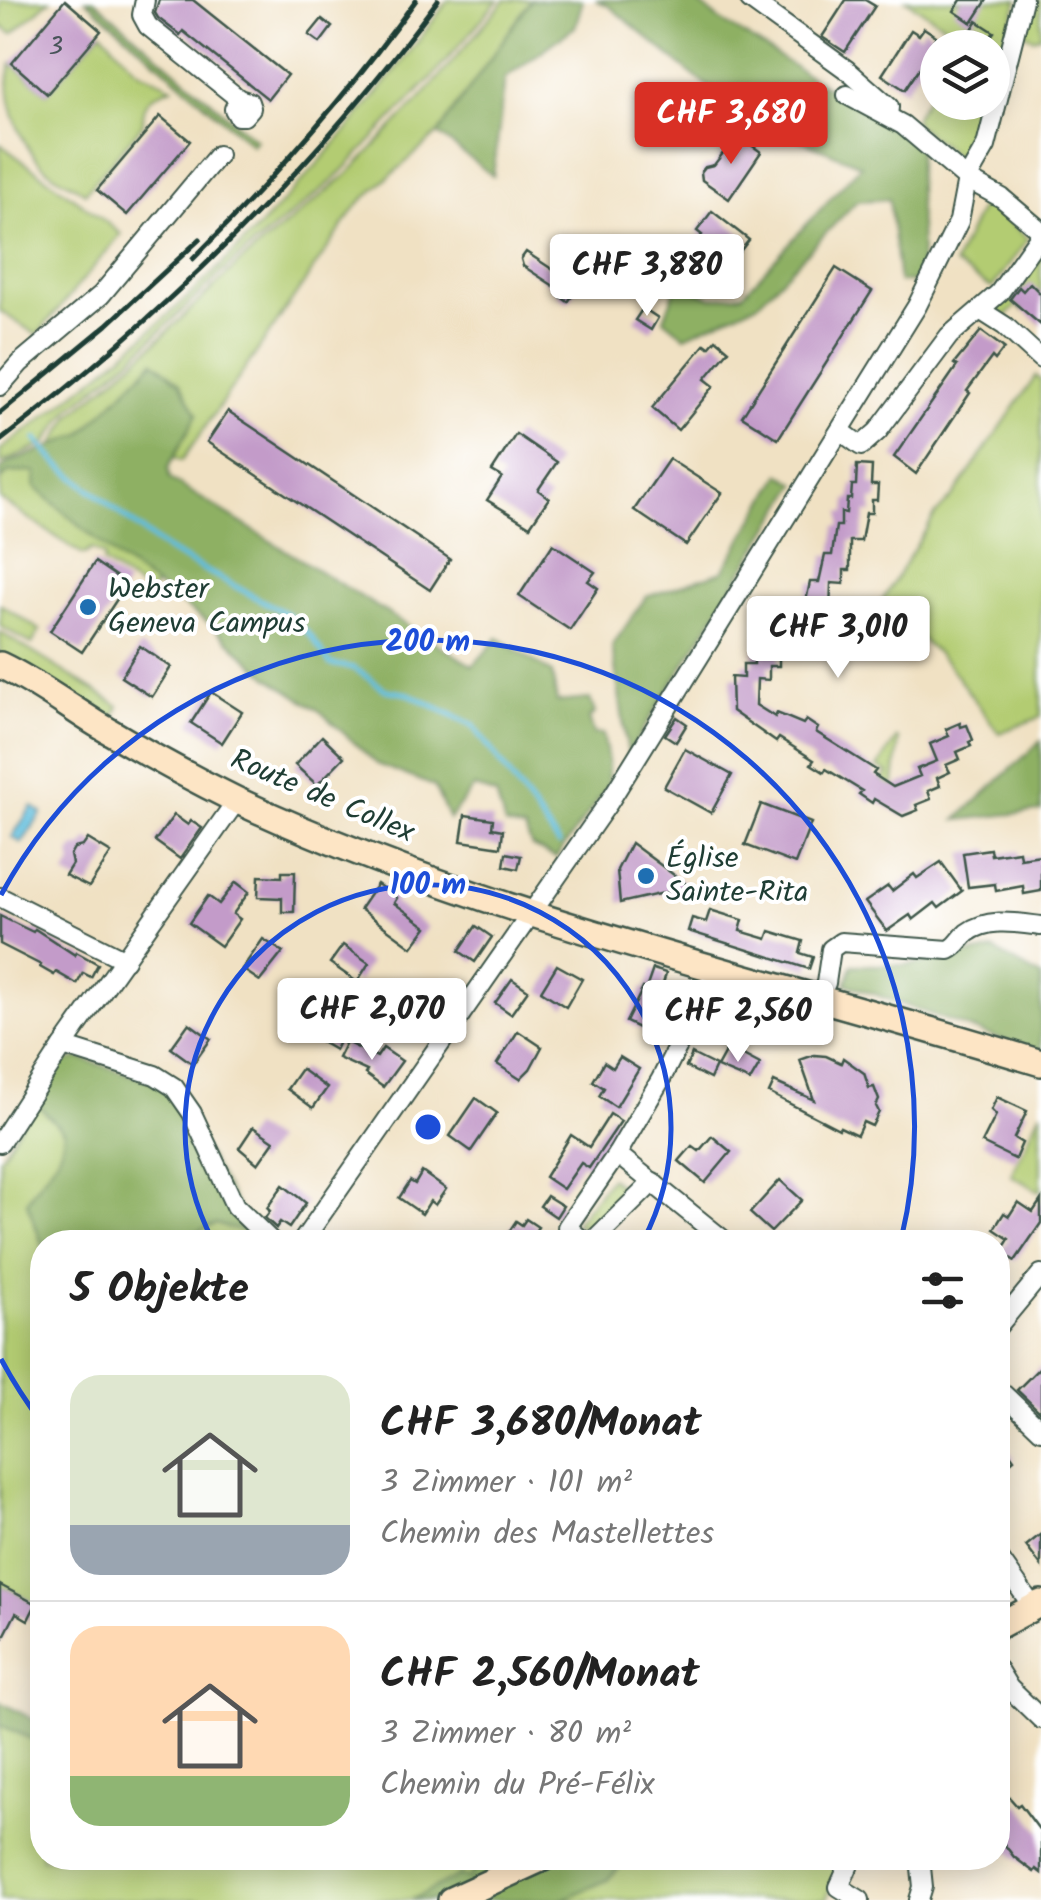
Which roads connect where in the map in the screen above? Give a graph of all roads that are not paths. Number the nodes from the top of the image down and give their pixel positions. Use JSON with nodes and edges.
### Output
{"nodes":[{"id":1,"x":750,"y":0,"type":"edge"},
{"id":2,"x":1023,"y":0,"type":"edge"},
{"id":3,"x":143,"y":1,"type":"edge"},
{"id":4,"x":847,"y":95,"type":"dead end"},
{"id":5,"x":239,"y":99,"type":"dead end"},
{"id":6,"x":887,"y":116,"type":"junction"},
{"id":7,"x":218,"y":154,"type":"dead end"},
{"id":8,"x":967,"y":178,"type":"junction"},
{"id":9,"x":1041,"y":233,"type":"edge"},
{"id":10,"x":980,"y":310,"type":"junction"},
{"id":11,"x":1041,"y":359,"type":"edge"},
{"id":12,"x":0,"y":386,"type":"edge"},
{"id":13,"x":842,"y":432,"type":"junction"},
{"id":14,"x":0,"y":665,"type":"edge"},
{"id":15,"x":237,"y":800,"type":"junction"},
{"id":16,"x":0,"y":897,"type":"edge"},
{"id":17,"x":533,"y":914,"type":"junction"},
{"id":18,"x":1041,"y":926,"type":"edge"},
{"id":19,"x":125,"y":960,"type":"junction"},
{"id":20,"x":717,"y":969,"type":"junction"},
{"id":21,"x":818,"y":1000,"type":"junction"},
{"id":22,"x":63,"y":1046,"type":"junction"},
{"id":23,"x":1041,"y":1063,"type":"edge"},
{"id":24,"x":0,"y":1143,"type":"edge"},
{"id":25,"x":617,"y":1154,"type":"junction"},
{"id":26,"x":653,"y":1182,"type":"junction"},
{"id":27,"x":260,"y":1230,"type":"edge"},
{"id":28,"x":310,"y":1230,"type":"edge"},
{"id":29,"x":571,"y":1230,"type":"edge"},
{"id":30,"x":601,"y":1230,"type":"edge"},
{"id":31,"x":711,"y":1230,"type":"edge"},
{"id":32,"x":1041,"y":1274,"type":"edge"},
{"id":33,"x":1010,"y":1311,"type":"edge"},
{"id":34,"x":1010,"y":1400,"type":"edge"},
{"id":35,"x":1041,"y":1430,"type":"edge"},
{"id":36,"x":1010,"y":1572,"type":"edge"},
{"id":37,"x":1037,"y":1605,"type":"edge"},
{"id":38,"x":1010,"y":1620,"type":"edge"},
{"id":39,"x":1010,"y":1689,"type":"edge"},
{"id":40,"x":1040,"y":1717,"type":"edge"},
{"id":41,"x":517,"y":1870,"type":"edge"},
{"id":42,"x":846,"y":1870,"type":"edge"},
{"id":43,"x":921,"y":1870,"type":"edge"},
{"id":44,"x":451,"y":1900,"type":"edge"},
{"id":45,"x":860,"y":1900,"type":"edge"},
{"id":46,"x":919,"y":1900,"type":"edge"}],
"edges":[{"from":1,"to":6,"type":"street"},
{"from":2,"to":8,"type":"street"},
{"from":3,"to":5,"type":"street"},
{"from":4,"to":6,"type":"street"},
{"from":6,"to":8,"type":"street"},
{"from":7,"to":12,"type":"street"},
{"from":8,"to":9,"type":"street"},
{"from":8,"to":13,"type":"street"},
{"from":9,"to":10,"type":"street"},
{"from":10,"to":11,"type":"street"},
{"from":10,"to":13,"type":"street"},
{"from":13,"to":17,"type":"street"},
{"from":14,"to":15,"type":"street","name":"Route de Collex"},
{"from":15,"to":17,"type":"street","name":"Route de Collex"},
{"from":15,"to":19,"type":"street"},
{"from":16,"to":19,"type":"street"},
{"from":17,"to":20,"type":"street","name":"Route de Collex"},
{"from":17,"to":28,"type":"street"},
{"from":18,"to":21,"type":"street"},
{"from":19,"to":22,"type":"street"},
{"from":20,"to":21,"type":"street","name":"Route de Collex"},
{"from":20,"to":25,"type":"street"},
{"from":21,"to":23,"type":"street","name":"Route de Collex"},
{"from":22,"to":24,"type":"street"},
{"from":22,"to":27,"type":"street"},
{"from":25,"to":26,"type":"street"},
{"from":25,"to":29,"type":"street"},
{"from":26,"to":30,"type":"street"},
{"from":26,"to":31,"type":"street"},
{"from":32,"to":33,"type":"street"},
{"from":34,"to":35,"type":"street"},
{"from":36,"to":37,"type":"street"},
{"from":37,"to":38,"type":"street"},
{"from":39,"to":40,"type":"street"},
{"from":41,"to":44,"type":"street"},
{"from":42,"to":45,"type":"street"},
{"from":43,"to":46,"type":"street"}]}
